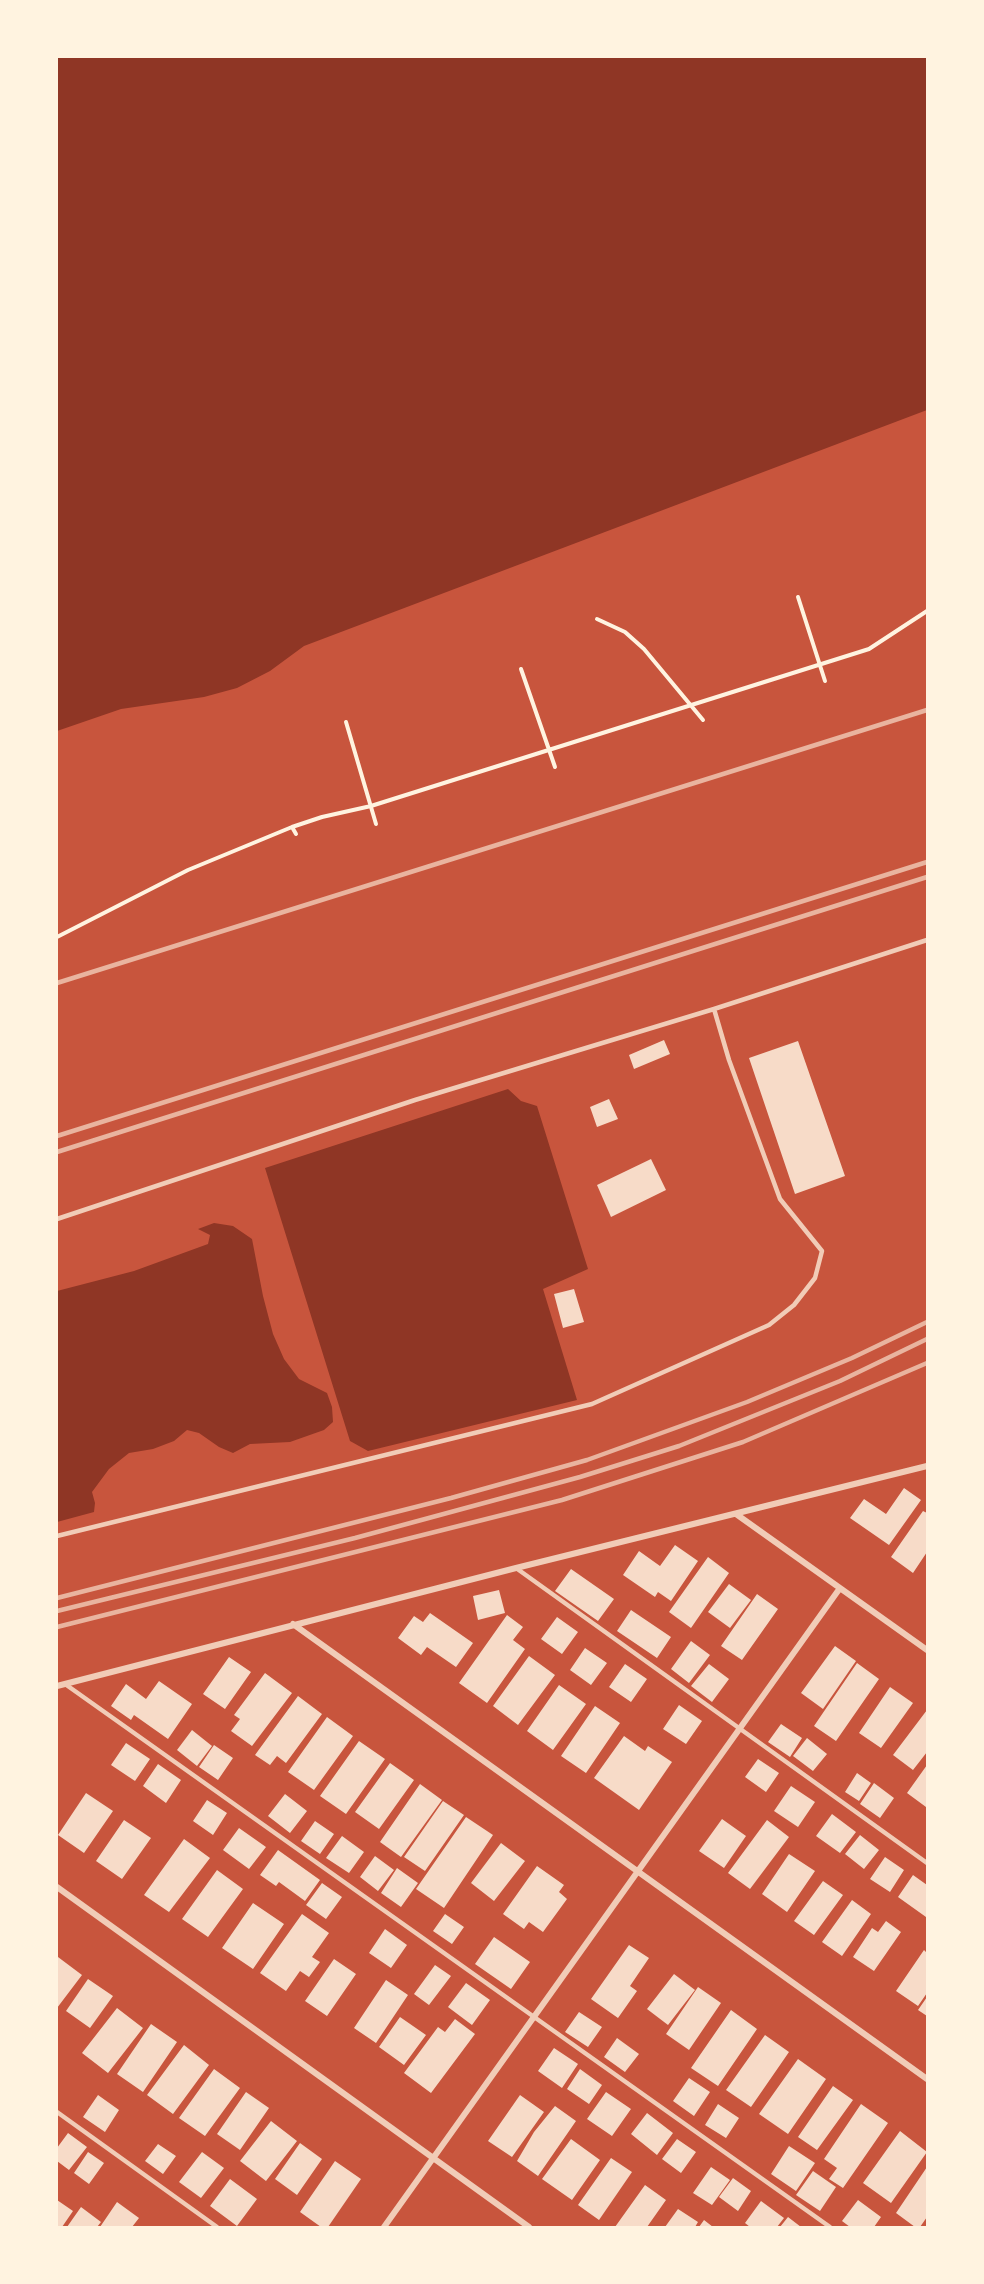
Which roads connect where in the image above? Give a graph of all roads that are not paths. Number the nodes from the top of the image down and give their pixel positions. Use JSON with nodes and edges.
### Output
{"nodes":[{"id":1,"x":927,"y":940,"type":"edge"},
{"id":2,"x":714,"y":1009,"type":"junction"},
{"id":3,"x":57,"y":1219,"type":"edge"},
{"id":4,"x":927,"y":1466,"type":"edge"},
{"id":5,"x":736,"y":1514,"type":"junction"},
{"id":6,"x":57,"y":1536,"type":"edge"},
{"id":7,"x":516,"y":1568,"type":"junction"},
{"id":8,"x":840,"y":1588,"type":"junction"},
{"id":9,"x":293,"y":1624,"type":"junction"},
{"id":10,"x":927,"y":1650,"type":"edge"},
{"id":11,"x":65,"y":1684,"type":"junction"},
{"id":12,"x":57,"y":1686,"type":"edge"},
{"id":13,"x":739,"y":1729,"type":"junction"},
{"id":14,"x":927,"y":1863,"type":"edge"},
{"id":15,"x":637,"y":1872,"type":"junction"},
{"id":16,"x":57,"y":1887,"type":"edge"},
{"id":17,"x":534,"y":2016,"type":"junction"},
{"id":18,"x":927,"y":2079,"type":"edge"},
{"id":19,"x":57,"y":2112,"type":"edge"},
{"id":20,"x":433,"y":2158,"type":"junction"},
{"id":21,"x":217,"y":2227,"type":"edge"},
{"id":22,"x":384,"y":2227,"type":"edge"},
{"id":23,"x":529,"y":2227,"type":"edge"},
{"id":24,"x":830,"y":2227,"type":"edge"}],
"edges":[{"from":1,"to":2,"type":"lane"},
{"from":2,"to":3,"type":"lane"},
{"from":2,"to":6,"type":"lane"},
{"from":4,"to":5,"type":"street"},
{"from":5,"to":7,"type":"street"},
{"from":5,"to":8,"type":"street"},
{"from":7,"to":9,"type":"street"},
{"from":7,"to":13,"type":"lane"},
{"from":8,"to":10,"type":"street"},
{"from":8,"to":13,"type":"street"},
{"from":9,"to":11,"type":"street"},
{"from":9,"to":15,"type":"street"},
{"from":11,"to":12,"type":"street"},
{"from":11,"to":17,"type":"lane"},
{"from":13,"to":14,"type":"lane"},
{"from":13,"to":15,"type":"street"},
{"from":15,"to":17,"type":"street"},
{"from":15,"to":18,"type":"street"},
{"from":16,"to":20,"type":"street"},
{"from":17,"to":20,"type":"street"},
{"from":17,"to":24,"type":"lane"},
{"from":19,"to":21,"type":"lane"},
{"from":20,"to":22,"type":"street"},
{"from":20,"to":23,"type":"street"}]}
